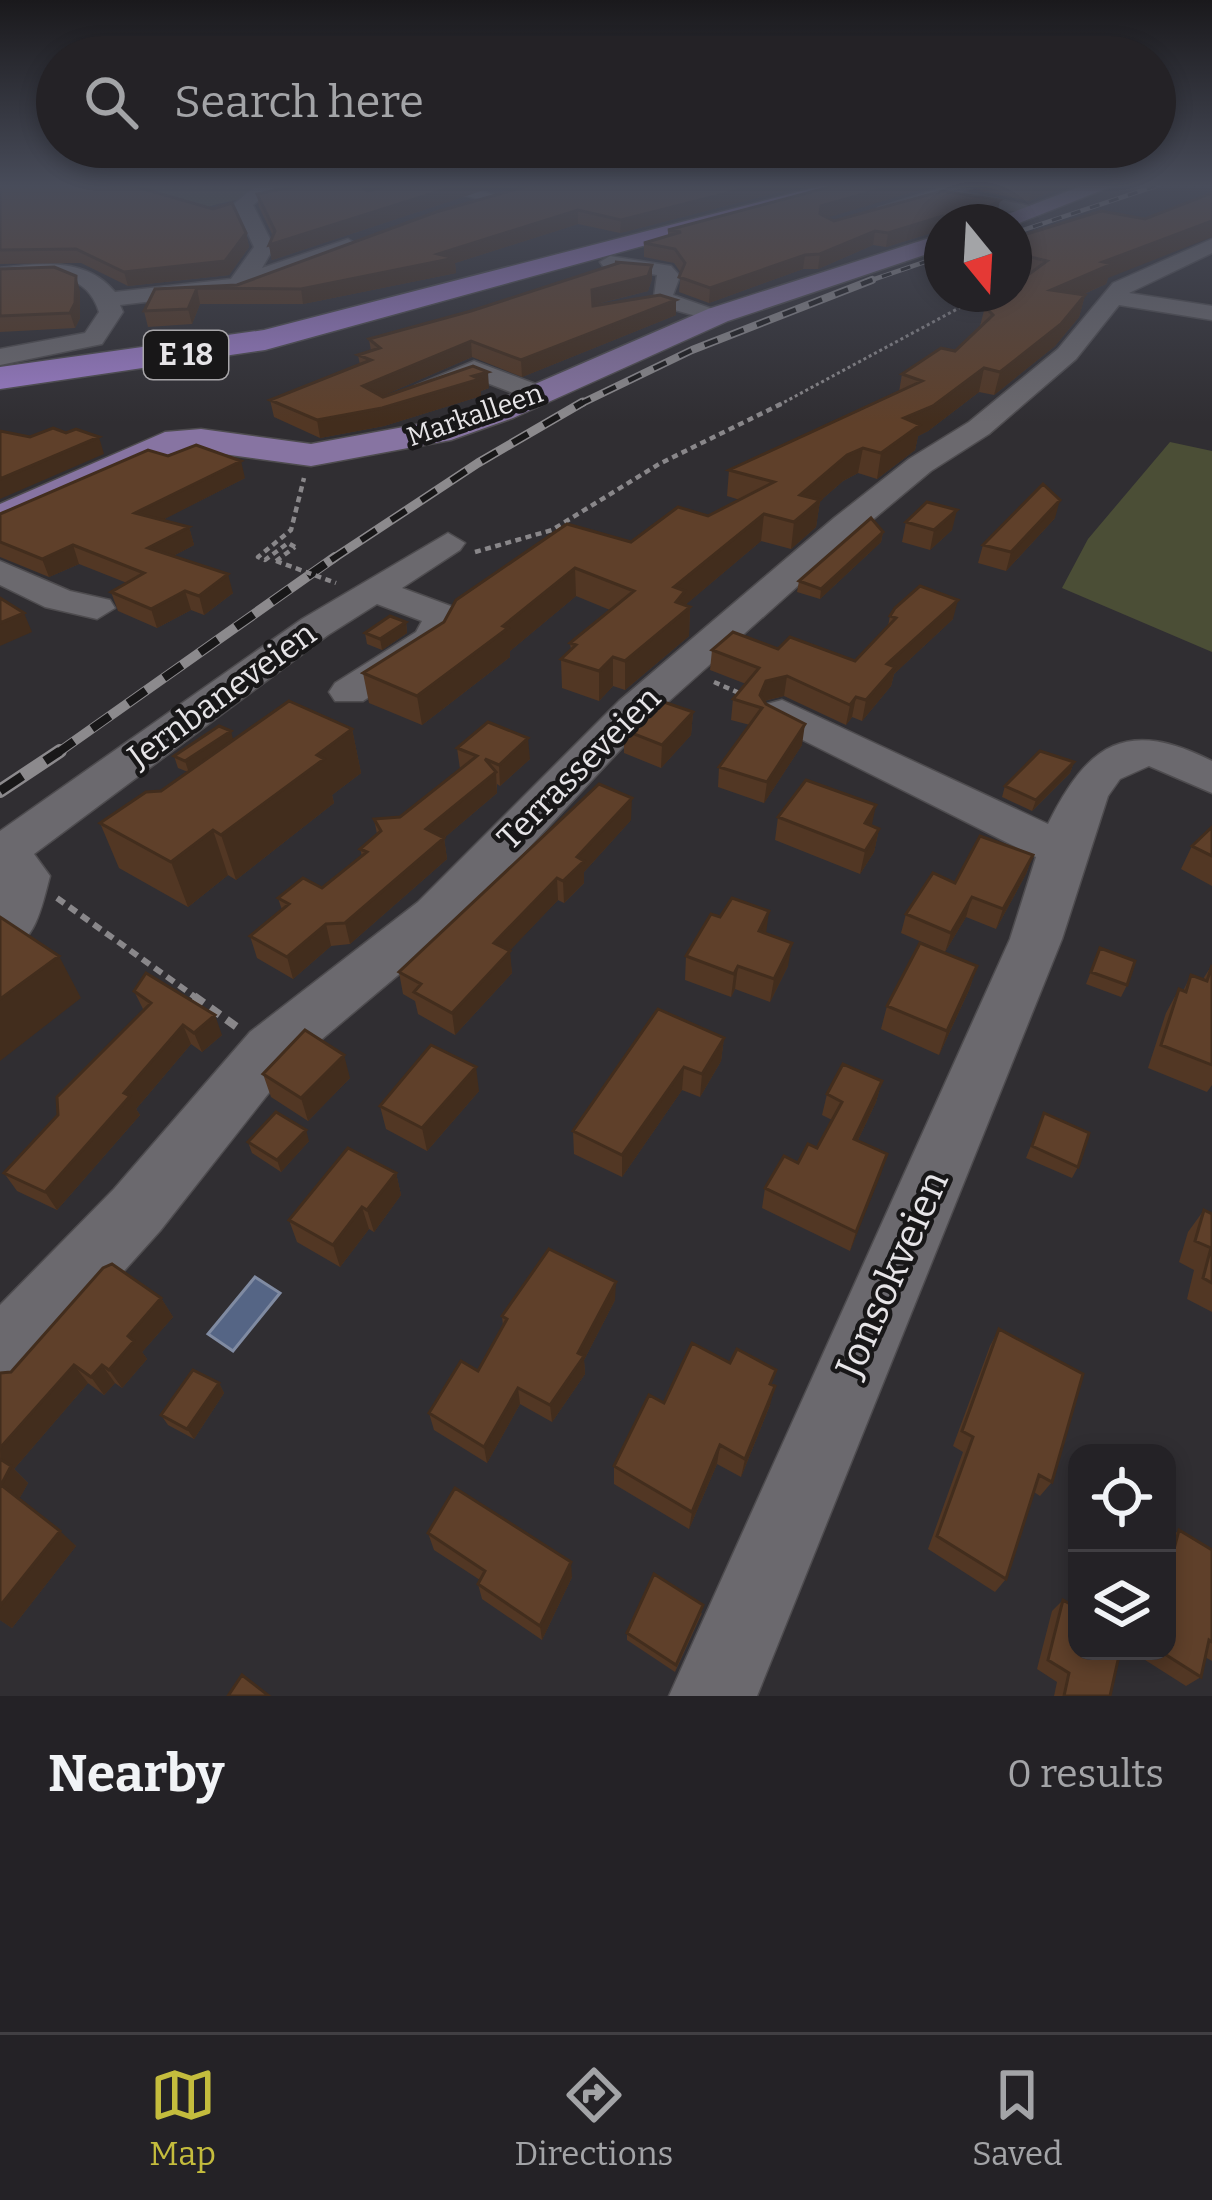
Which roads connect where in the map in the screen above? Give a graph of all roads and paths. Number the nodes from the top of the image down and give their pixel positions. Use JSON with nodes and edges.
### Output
{"nodes":[{"id":1,"x":17,"y":264,"type":"edge"},
{"id":2,"x":251,"y":264,"type":"edge"},
{"id":3,"x":294,"y":264,"type":"edge"},
{"id":4,"x":509,"y":264,"type":"edge"},
{"id":5,"x":552,"y":264,"type":"edge"},
{"id":6,"x":624,"y":264,"type":"edge"},
{"id":7,"x":872,"y":264,"type":"edge"},
{"id":8,"x":1168,"y":264,"type":"edge"},
{"id":9,"x":236,"y":285,"type":"junction"},
{"id":10,"x":1114,"y":297,"type":"junction"},
{"id":11,"x":108,"y":300,"type":"junction"},
{"id":12,"x":954,"y":312,"type":"edge"},
{"id":13,"x":1212,"y":313,"type":"edge"},
{"id":14,"x":718,"y":315,"type":"junction"},
{"id":15,"x":206,"y":319,"type":"dead end"},
{"id":16,"x":1,"y":365,"type":"edge"},
{"id":17,"x":406,"y":394,"type":"edge"},
{"id":18,"x":538,"y":394,"type":"junction"},
{"id":19,"x":309,"y":459,"type":"junction"},
{"id":20,"x":0,"y":519,"type":"edge"},
{"id":21,"x":433,"y":552,"type":"joint"},
{"id":22,"x":0,"y":572,"type":"edge"},
{"id":23,"x":336,"y":583,"type":"dead end"},
{"id":24,"x":480,"y":592,"type":"edge"},
{"id":25,"x":382,"y":593,"type":"dead end"},
{"id":26,"x":97,"y":608,"type":"dead end"},
{"id":27,"x":443,"y":616,"type":"junction"},
{"id":28,"x":720,"y":685,"type":"dead end"},
{"id":29,"x":349,"y":692,"type":"dead end"},
{"id":30,"x":771,"y":707,"type":"joint"},
{"id":31,"x":1212,"y":779,"type":"edge"},
{"id":32,"x":52,"y":819,"type":"junction"},
{"id":33,"x":114,"y":823,"type":"edge"},
{"id":34,"x":1059,"y":849,"type":"junction"},
{"id":35,"x":3,"y":854,"type":"edge"},
{"id":36,"x":70,"y":907,"type":"dead end"},
{"id":37,"x":0,"y":936,"type":"edge"},
{"id":38,"x":270,"y":1049,"type":"junction"},
{"id":39,"x":0,"y":1356,"type":"edge"},
{"id":40,"x":713,"y":1696,"type":"edge"}],
"edges":[{"from":1,"to":11,"type":"street"},
{"from":2,"to":9,"type":"street"},
{"from":3,"to":9,"type":"street"},
{"from":4,"to":16,"type":"highway","number":"E 18"},
{"from":5,"to":16,"type":"highway","number":"E 18"},
{"from":6,"to":14,"type":"street"},
{"from":7,"to":14,"type":"main road","name":"Markalleen"},
{"from":8,"to":10,"type":"street","name":"Terrasseveien"},
{"from":9,"to":11,"type":"street"},
{"from":9,"to":15,"type":"street"},
{"from":10,"to":13,"type":"street"},
{"from":10,"to":38,"type":"street","name":"Terrasseveien"},
{"from":11,"to":16,"type":"street"},
{"from":12,"to":21,"type":"path"},
{"from":14,"to":18,"type":"main road","name":"Markalleen"},
{"from":17,"to":18,"type":"street"},
{"from":18,"to":19,"type":"main road","name":"Markalleen"},
{"from":19,"to":20,"type":"main road","name":"Markalleen"},
{"from":19,"to":23,"type":"path","bridge":true},
{"from":21,"to":32,"type":"street","name":"Jernbaneveien"},
{"from":22,"to":26,"type":"street"},
{"from":24,"to":27,"type":"street"},
{"from":25,"to":27,"type":"street"},
{"from":27,"to":29,"type":"street"},
{"from":28,"to":30,"type":"path"},
{"from":30,"to":34,"type":"street"},
{"from":31,"to":34,"type":"street","name":"Jonsokveien"},
{"from":32,"to":33,"type":"street"},
{"from":32,"to":35,"type":"street","name":"Jernbaneveien"},
{"from":34,"to":40,"type":"street","name":"Jonsokveien"},
{"from":35,"to":37,"type":"street"},
{"from":36,"to":38,"type":"path"},
{"from":38,"to":39,"type":"street","name":"Terrasseveien"}]}
